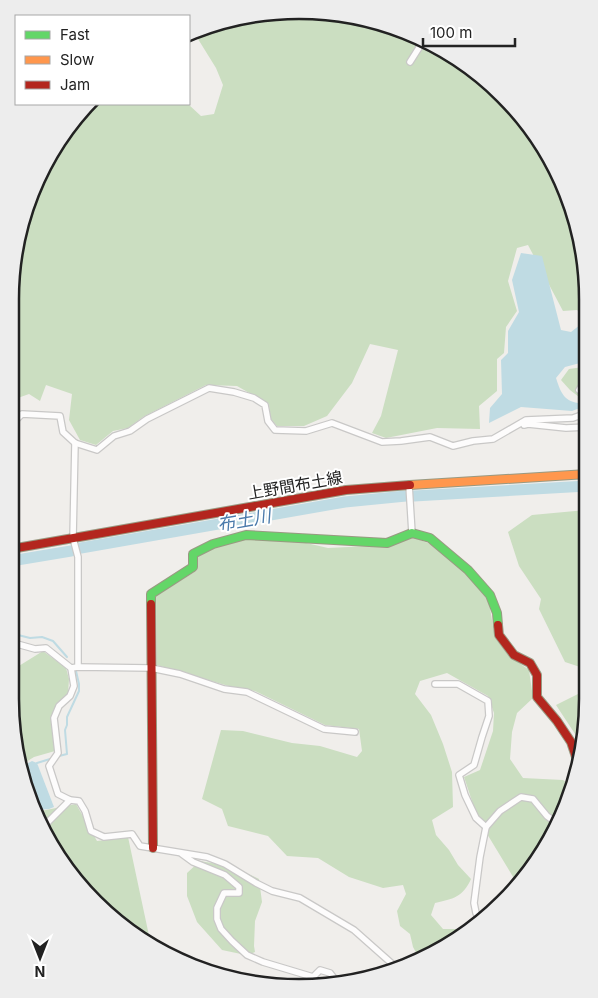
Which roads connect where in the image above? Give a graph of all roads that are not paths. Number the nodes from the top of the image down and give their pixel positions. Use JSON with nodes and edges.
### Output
{"nodes":[{"id":1,"x":420,"y":46,"type":"edge"},
{"id":2,"x":410,"y":62,"type":"dead end"},
{"id":3,"x":579,"y":416,"type":"edge"},
{"id":4,"x":19,"y":417,"type":"edge"},
{"id":5,"x":517,"y":426,"type":"junction"},
{"id":6,"x":579,"y":427,"type":"edge"},
{"id":7,"x":74,"y":443,"type":"junction"},
{"id":8,"x":579,"y":474,"type":"edge"},
{"id":9,"x":409,"y":485,"type":"junction"},
{"id":10,"x":412,"y":533,"type":"junction"},
{"id":11,"x":73,"y":538,"type":"junction"},
{"id":12,"x":19,"y":547,"type":"edge"},
{"id":13,"x":19,"y":645,"type":"edge"},
{"id":14,"x":78,"y":667,"type":"junction"},
{"id":15,"x":71,"y":668,"type":"junction"},
{"id":16,"x":151,"y":668,"type":"junction"},
{"id":17,"x":435,"y":684,"type":"dead end"},
{"id":18,"x":355,"y":732,"type":"dead end"},
{"id":19,"x":574,"y":752,"type":"edge"},
{"id":20,"x":70,"y":800,"type":"junction"},
{"id":21,"x":552,"y":819,"type":"edge"},
{"id":22,"x":48,"y":822,"type":"edge"},
{"id":23,"x":486,"y":827,"type":"junction"},
{"id":24,"x":153,"y":848,"type":"junction"},
{"id":25,"x":180,"y":853,"type":"junction"},
{"id":26,"x":477,"y":915,"type":"edge"},
{"id":27,"x":391,"y":963,"type":"edge"},
{"id":28,"x":313,"y":977,"type":"joint"},
{"id":29,"x":334,"y":977,"type":"edge"}],
"edges":[{"from":1,"to":2,"type":"street"},
{"from":3,"to":5,"type":"street"},
{"from":4,"to":7,"type":"street"},
{"from":5,"to":6,"type":"street"},
{"from":5,"to":7,"type":"street"},
{"from":7,"to":11,"type":"street"},
{"from":8,"to":9,"type":"street","name":"上野間布土線"},
{"from":9,"to":10,"type":"street"},
{"from":9,"to":11,"type":"street","name":"上野間布土線"},
{"from":10,"to":16,"type":"street"},
{"from":10,"to":19,"type":"street"},
{"from":11,"to":12,"type":"street","name":"上野間布土線"},
{"from":11,"to":14,"type":"street"},
{"from":13,"to":15,"type":"street"},
{"from":14,"to":15,"type":"street"},
{"from":14,"to":16,"type":"street"},
{"from":15,"to":20,"type":"street"},
{"from":16,"to":18,"type":"street"},
{"from":16,"to":24,"type":"street"},
{"from":17,"to":23,"type":"street"},
{"from":20,"to":22,"type":"street"},
{"from":20,"to":24,"type":"street"},
{"from":21,"to":23,"type":"street"},
{"from":23,"to":26,"type":"street"},
{"from":24,"to":25,"type":"street"},
{"from":25,"to":27,"type":"street"},
{"from":25,"to":28,"type":"street"},
{"from":28,"to":29,"type":"street"}]}
